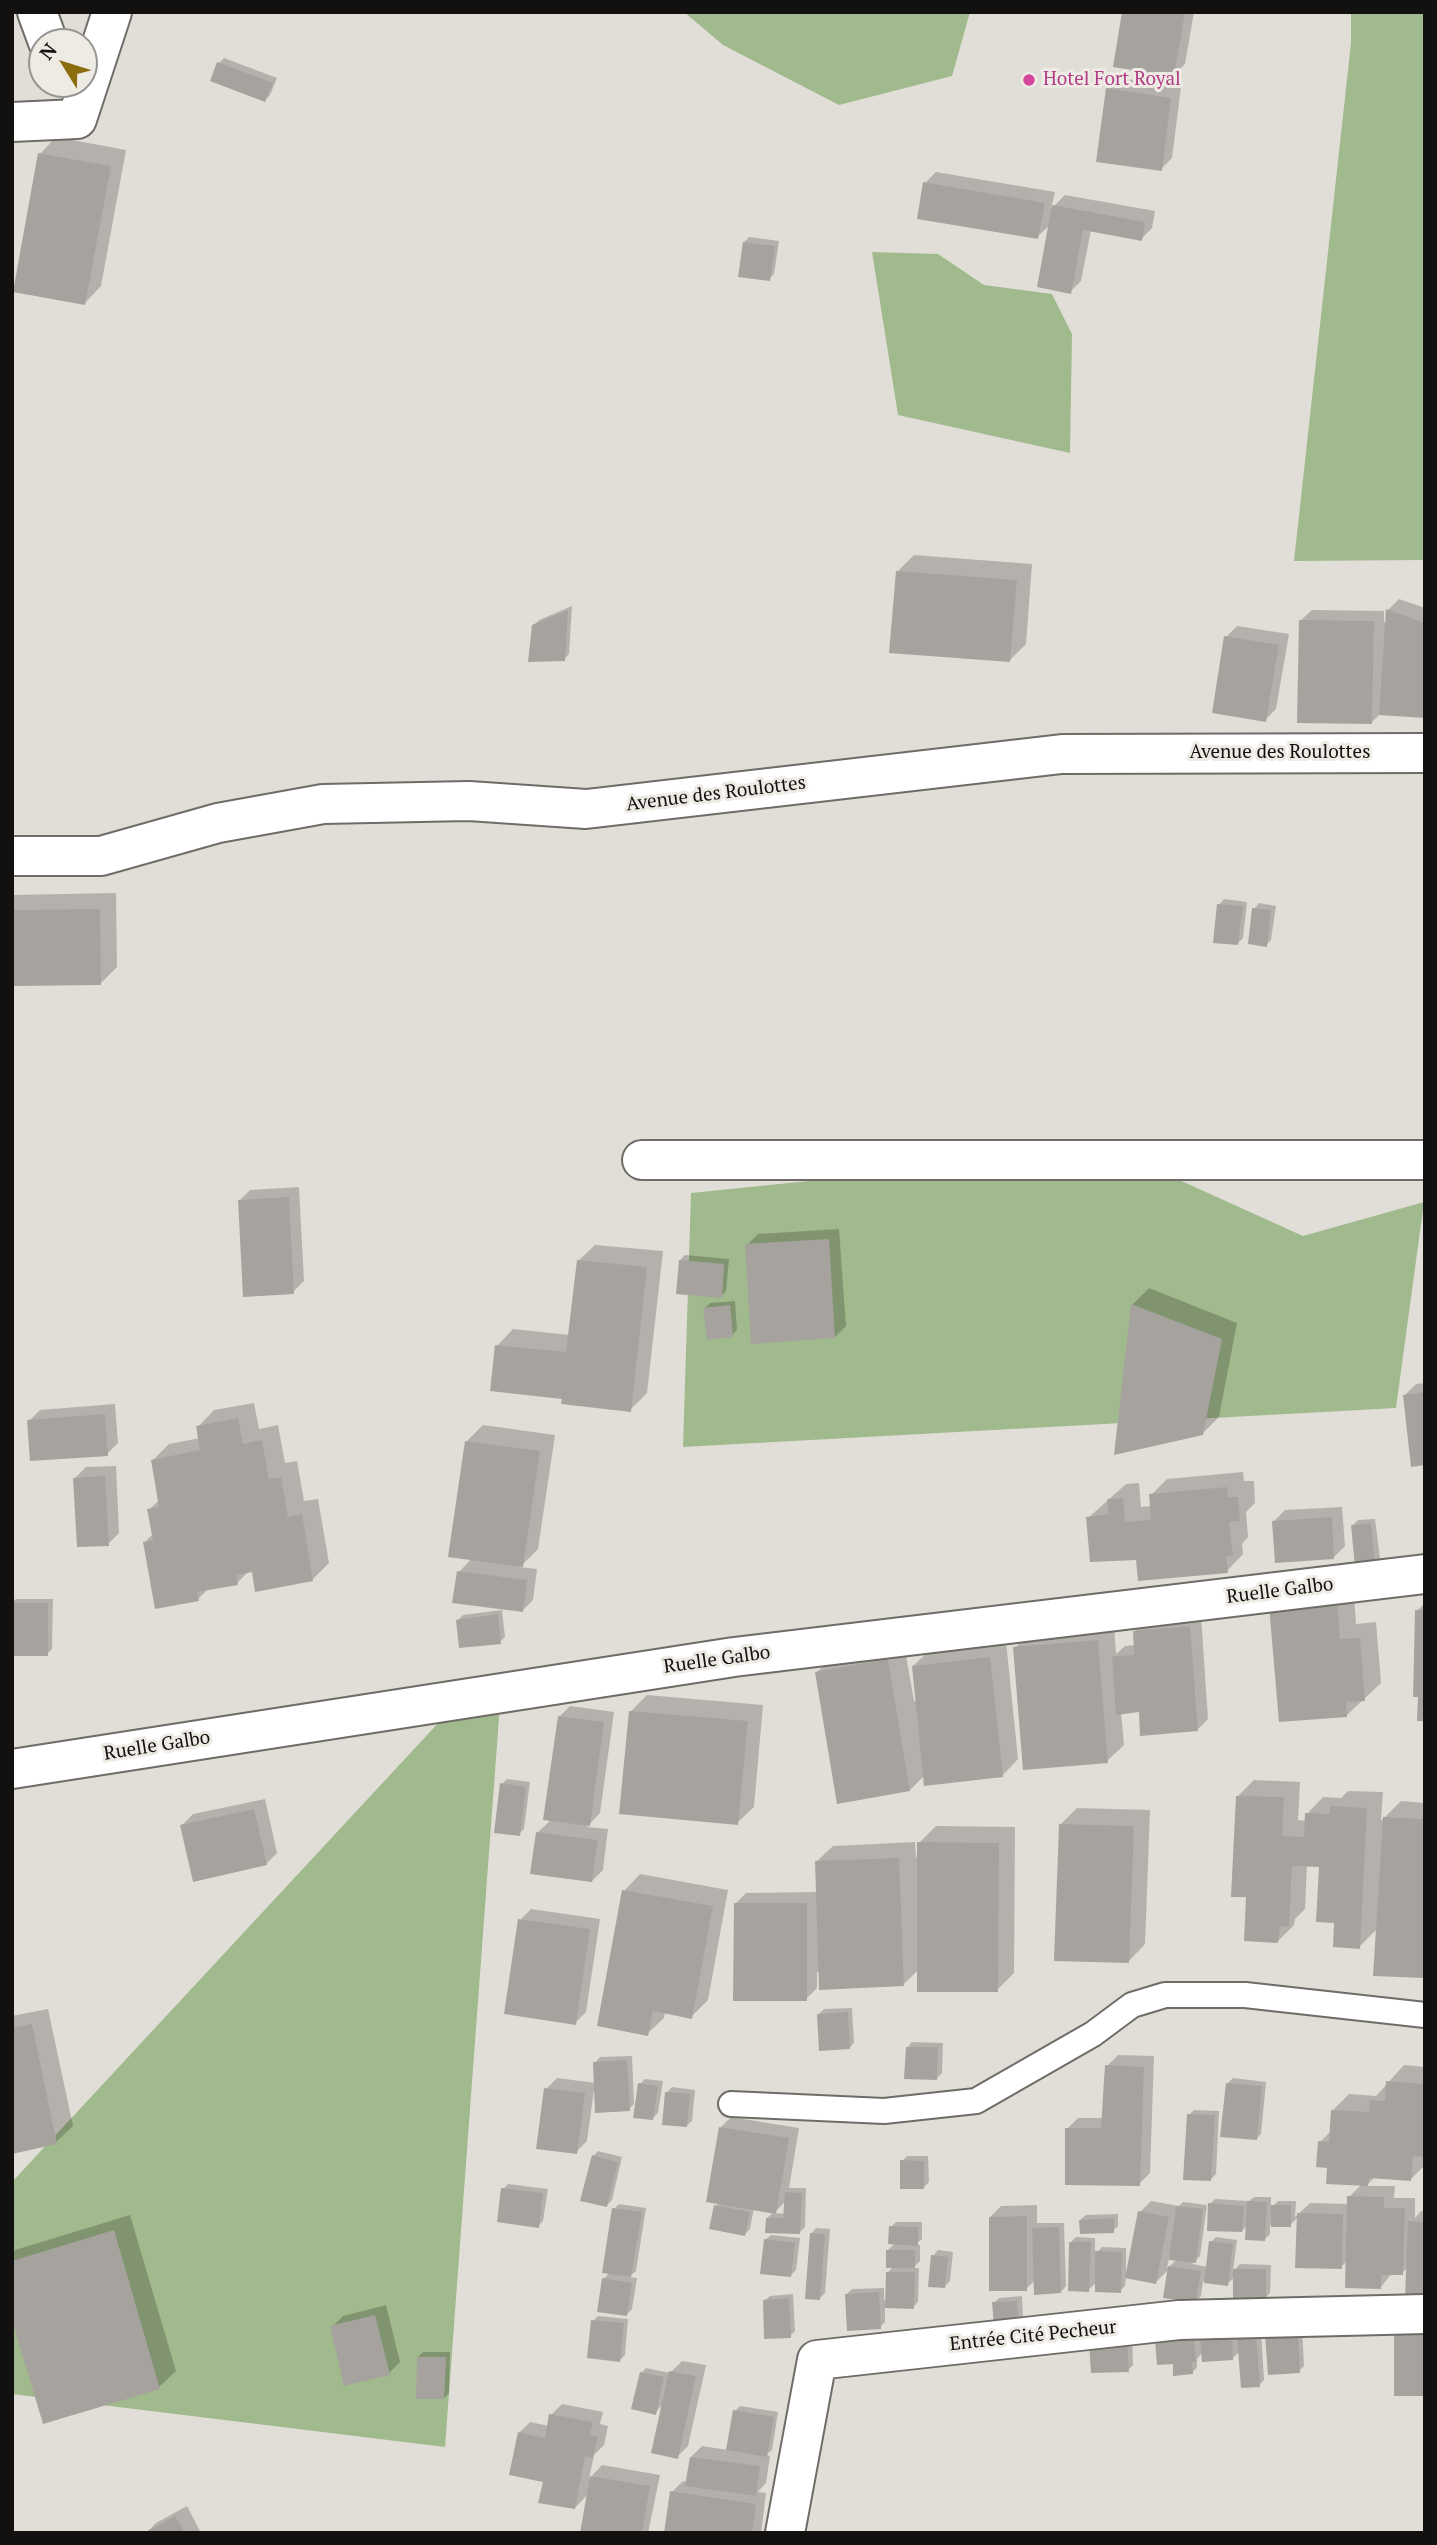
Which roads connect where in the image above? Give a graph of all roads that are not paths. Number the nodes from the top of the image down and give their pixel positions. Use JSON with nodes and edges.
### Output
{"nodes":[{"id":1,"x":112,"y":12,"type":"edge"},
{"id":2,"x":70,"y":101,"type":"edge"},
{"id":3,"x":12,"y":122,"type":"edge"},
{"id":4,"x":1425,"y":752,"type":"edge"},
{"id":5,"x":12,"y":856,"type":"edge"},
{"id":6,"x":642,"y":1160,"type":"dead end"},
{"id":7,"x":1425,"y":1160,"type":"edge"},
{"id":8,"x":1425,"y":1574,"type":"edge"},
{"id":9,"x":12,"y":1769,"type":"edge"},
{"id":10,"x":1425,"y":2015,"type":"edge"},
{"id":11,"x":731,"y":2104,"type":"dead end"},
{"id":12,"x":1425,"y":2314,"type":"edge"},
{"id":13,"x":785,"y":2533,"type":"edge"}],
"edges":[{"from":1,"to":2,"type":"street"},
{"from":2,"to":3,"type":"street"},
{"from":4,"to":5,"type":"street","name":"Avenue des Roulottes"},
{"from":6,"to":7,"type":"street"},
{"from":8,"to":9,"type":"street","name":"Ruelle Galbo"},
{"from":10,"to":11,"type":"lane"},
{"from":12,"to":13,"type":"street","name":"Entrée Cité Pecheur"}]}
